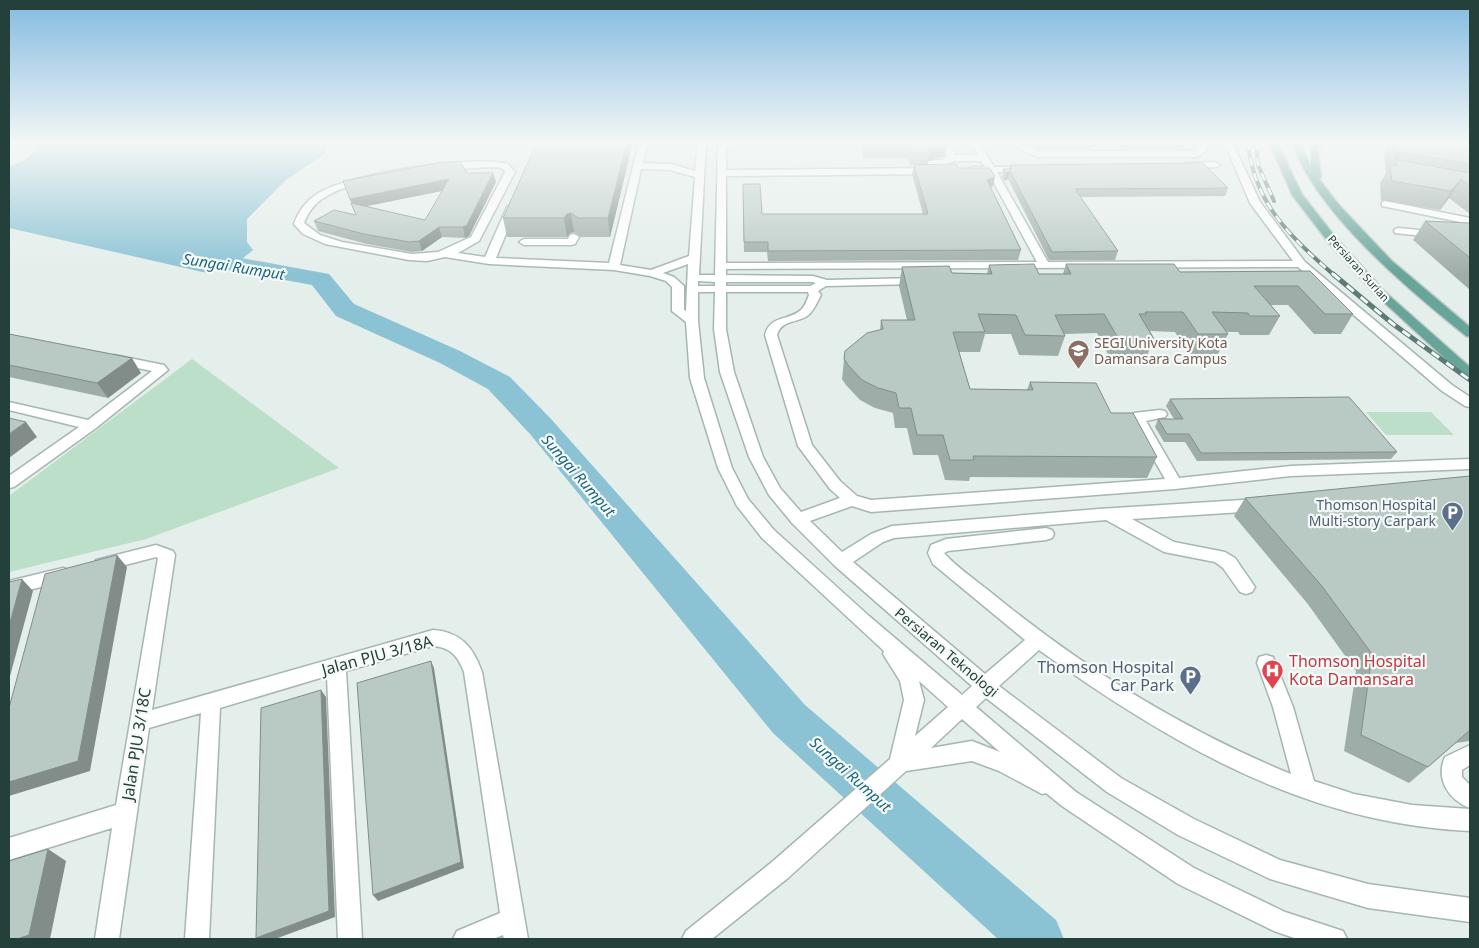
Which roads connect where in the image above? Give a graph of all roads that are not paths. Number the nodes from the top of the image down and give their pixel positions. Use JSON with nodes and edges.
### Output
{"nodes":[{"id":1,"x":341,"y":186,"type":"edge"},
{"id":2,"x":504,"y":186,"type":"edge"},
{"id":3,"x":634,"y":186,"type":"edge"},
{"id":4,"x":700,"y":186,"type":"edge"},
{"id":5,"x":721,"y":186,"type":"edge"},
{"id":6,"x":1001,"y":186,"type":"edge"},
{"id":7,"x":1247,"y":186,"type":"edge"},
{"id":8,"x":1293,"y":186,"type":"edge"},
{"id":9,"x":1319,"y":186,"type":"edge"},
{"id":10,"x":516,"y":197,"type":"edge"},
{"id":11,"x":1386,"y":204,"type":"dead end"},
{"id":12,"x":1470,"y":220,"type":"edge"},
{"id":13,"x":1399,"y":231,"type":"dead end"},
{"id":14,"x":574,"y":237,"type":"edge"},
{"id":15,"x":1470,"y":238,"type":"edge"},
{"id":16,"x":467,"y":244,"type":"junction"},
{"id":17,"x":443,"y":254,"type":"junction"},
{"id":18,"x":491,"y":256,"type":"junction"},
{"id":19,"x":694,"y":258,"type":"junction"},
{"id":20,"x":516,"y":262,"type":"junction"},
{"id":21,"x":1044,"y":264,"type":"junction"},
{"id":22,"x":1301,"y":264,"type":"junction"},
{"id":23,"x":614,"y":267,"type":"junction"},
{"id":24,"x":652,"y":273,"type":"junction"},
{"id":25,"x":720,"y":278,"type":"junction"},
{"id":26,"x":933,"y":280,"type":"edge"},
{"id":27,"x":692,"y":283,"type":"junction"},
{"id":28,"x":826,"y":283,"type":"junction"},
{"id":29,"x":811,"y":289,"type":"junction"},
{"id":30,"x":692,"y":321,"type":"junction"},
{"id":31,"x":1470,"y":333,"type":"edge"},
{"id":32,"x":103,"y":357,"type":"edge"},
{"id":33,"x":1470,"y":374,"type":"edge"},
{"id":34,"x":1470,"y":403,"type":"edge"},
{"id":35,"x":9,"y":406,"type":"edge"},
{"id":36,"x":1160,"y":414,"type":"dead end"},
{"id":37,"x":91,"y":425,"type":"junction"},
{"id":38,"x":1470,"y":464,"type":"edge"},
{"id":39,"x":11,"y":480,"type":"edge"},
{"id":40,"x":1174,"y":484,"type":"junction"},
{"id":41,"x":852,"y":500,"type":"junction"},
{"id":42,"x":1278,"y":504,"type":"edge"},
{"id":43,"x":1099,"y":515,"type":"junction"},
{"id":44,"x":798,"y":520,"type":"junction"},
{"id":45,"x":1046,"y":534,"type":"dead end"},
{"id":46,"x":841,"y":561,"type":"junction"},
{"id":47,"x":47,"y":579,"type":"junction"},
{"id":48,"x":1246,"y":587,"type":"dead end"},
{"id":49,"x":9,"y":588,"type":"edge"},
{"id":50,"x":42,"y":598,"type":"edge"},
{"id":51,"x":863,"y":621,"type":"junction"},
{"id":52,"x":1038,"y":639,"type":"junction"},
{"id":53,"x":1266,"y":663,"type":"dead end"},
{"id":54,"x":336,"y":666,"type":"junction"},
{"id":55,"x":985,"y":686,"type":"junction"},
{"id":56,"x":211,"y":701,"type":"junction"},
{"id":57,"x":962,"y":707,"type":"junction"},
{"id":58,"x":140,"y":722,"type":"junction"},
{"id":59,"x":1470,"y":756,"type":"edge"},
{"id":60,"x":893,"y":768,"type":"junction"},
{"id":61,"x":1306,"y":790,"type":"junction"},
{"id":62,"x":1470,"y":798,"type":"edge"},
{"id":63,"x":1069,"y":799,"type":"junction"},
{"id":64,"x":125,"y":813,"type":"junction"},
{"id":65,"x":1470,"y":820,"type":"edge"},
{"id":66,"x":9,"y":849,"type":"edge"},
{"id":67,"x":1470,"y":910,"type":"edge"},
{"id":68,"x":515,"y":929,"type":"edge"},
{"id":69,"x":703,"y":936,"type":"edge"},
{"id":70,"x":107,"y":939,"type":"edge"},
{"id":71,"x":197,"y":939,"type":"edge"},
{"id":72,"x":350,"y":939,"type":"edge"},
{"id":73,"x":465,"y":939,"type":"edge"},
{"id":74,"x":1335,"y":939,"type":"edge"}],
"edges":[{"from":1,"to":17,"type":"street"},
{"from":2,"to":16,"type":"street"},
{"from":3,"to":23,"type":"street"},
{"from":4,"to":19,"type":"street"},
{"from":5,"to":25,"type":"street","name":"Persiaran Teknologi"},
{"from":6,"to":21,"type":"street"},
{"from":7,"to":22,"type":"street"},
{"from":8,"to":33,"type":"main road","name":"Persiaran Surian"},
{"from":9,"to":31,"type":"main road","name":"Persiaran Surian"},
{"from":10,"to":18,"type":"street"},
{"from":11,"to":12,"type":"street"},
{"from":13,"to":15,"type":"street"},
{"from":14,"to":20,"type":"street"},
{"from":16,"to":17,"type":"street"},
{"from":16,"to":18,"type":"street"},
{"from":17,"to":18,"type":"street"},
{"from":18,"to":20,"type":"street"},
{"from":19,"to":24,"type":"street"},
{"from":19,"to":27,"type":"street"},
{"from":20,"to":23,"type":"street"},
{"from":21,"to":22,"type":"street"},
{"from":21,"to":25,"type":"street"},
{"from":22,"to":34,"type":"street"},
{"from":23,"to":24,"type":"street"},
{"from":24,"to":30,"type":"street"},
{"from":25,"to":27,"type":"street"},
{"from":25,"to":28,"type":"street"},
{"from":25,"to":29,"type":"street"},
{"from":25,"to":44,"type":"street","name":"Persiaran Teknologi"},
{"from":26,"to":28,"type":"street"},
{"from":27,"to":30,"type":"street"},
{"from":28,"to":29,"type":"street"},
{"from":29,"to":41,"type":"street"},
{"from":30,"to":51,"type":"street"},
{"from":32,"to":37,"type":"street"},
{"from":35,"to":37,"type":"street"},
{"from":36,"to":40,"type":"street"},
{"from":37,"to":39,"type":"street"},
{"from":38,"to":40,"type":"street"},
{"from":40,"to":41,"type":"street"},
{"from":41,"to":44,"type":"street"},
{"from":42,"to":43,"type":"street"},
{"from":43,"to":46,"type":"street"},
{"from":43,"to":48,"type":"street"},
{"from":44,"to":46,"type":"street","name":"Persiaran Teknologi"},
{"from":45,"to":52,"type":"street"},
{"from":46,"to":55,"type":"street","name":"Persiaran Teknologi"},
{"from":47,"to":49,"type":"street"},
{"from":47,"to":50,"type":"street"},
{"from":47,"to":58,"type":"street","name":"Jalan PJU 3/18C"},
{"from":51,"to":57,"type":"street"},
{"from":51,"to":60,"type":"street"},
{"from":52,"to":55,"type":"street"},
{"from":52,"to":61,"type":"street"},
{"from":53,"to":61,"type":"street"},
{"from":54,"to":56,"type":"street","name":"Jalan PJU 3/18A"},
{"from":54,"to":68,"type":"street","name":"Jalan PJU 3/18A"},
{"from":54,"to":72,"type":"street"},
{"from":55,"to":57,"type":"street"},
{"from":55,"to":67,"type":"street","name":"Persiaran Teknologi"},
{"from":56,"to":58,"type":"street","name":"Jalan PJU 3/18A"},
{"from":56,"to":71,"type":"street"},
{"from":57,"to":60,"type":"street"},
{"from":57,"to":63,"type":"street"},
{"from":58,"to":64,"type":"street","name":"Jalan PJU 3/18C"},
{"from":59,"to":62,"type":"street"},
{"from":60,"to":63,"type":"street"},
{"from":60,"to":69,"type":"street"},
{"from":61,"to":65,"type":"street"},
{"from":63,"to":74,"type":"street"},
{"from":64,"to":66,"type":"street"},
{"from":64,"to":70,"type":"street","name":"Jalan PJU 3/18C"},
{"from":68,"to":73,"type":"street"}]}
